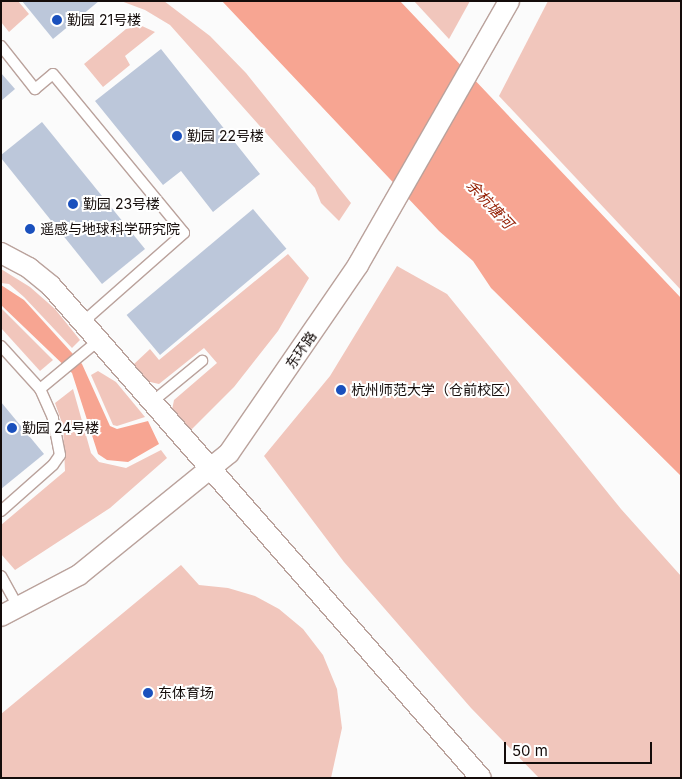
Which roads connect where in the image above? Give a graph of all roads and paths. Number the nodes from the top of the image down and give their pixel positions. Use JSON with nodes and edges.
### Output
{"nodes":[{"id":1,"x":505,"y":8,"type":"edge"},
{"id":2,"x":1,"y":46,"type":"edge"},
{"id":3,"x":1,"y":253,"type":"edge"},
{"id":4,"x":83,"y":322,"type":"junction"},
{"id":5,"x":99,"y":340,"type":"junction"},
{"id":6,"x":1,"y":346,"type":"edge"},
{"id":7,"x":202,"y":361,"type":"dead end"},
{"id":8,"x":40,"y":389,"type":"junction"},
{"id":9,"x":152,"y":402,"type":"junction"},
{"id":10,"x":210,"y":469,"type":"junction"},
{"id":11,"x":1,"y":511,"type":"edge"},
{"id":12,"x":1,"y":576,"type":"edge"},
{"id":13,"x":9,"y":612,"type":"edge"},
{"id":14,"x":481,"y":778,"type":"edge"}],
"edges":[{"from":1,"to":10,"type":"street","name":"东环路"},
{"from":2,"to":4,"type":"lane"},
{"from":3,"to":4,"type":"street"},
{"from":4,"to":5,"type":"street"},
{"from":5,"to":8,"type":"lane"},
{"from":5,"to":9,"type":"street"},
{"from":6,"to":8,"type":"lane"},
{"from":7,"to":9,"type":"lane"},
{"from":8,"to":11,"type":"lane"},
{"from":9,"to":10,"type":"street"},
{"from":10,"to":13,"type":"street","name":"东环路"},
{"from":10,"to":14,"type":"street"},
{"from":12,"to":13,"type":"lane"}]}
